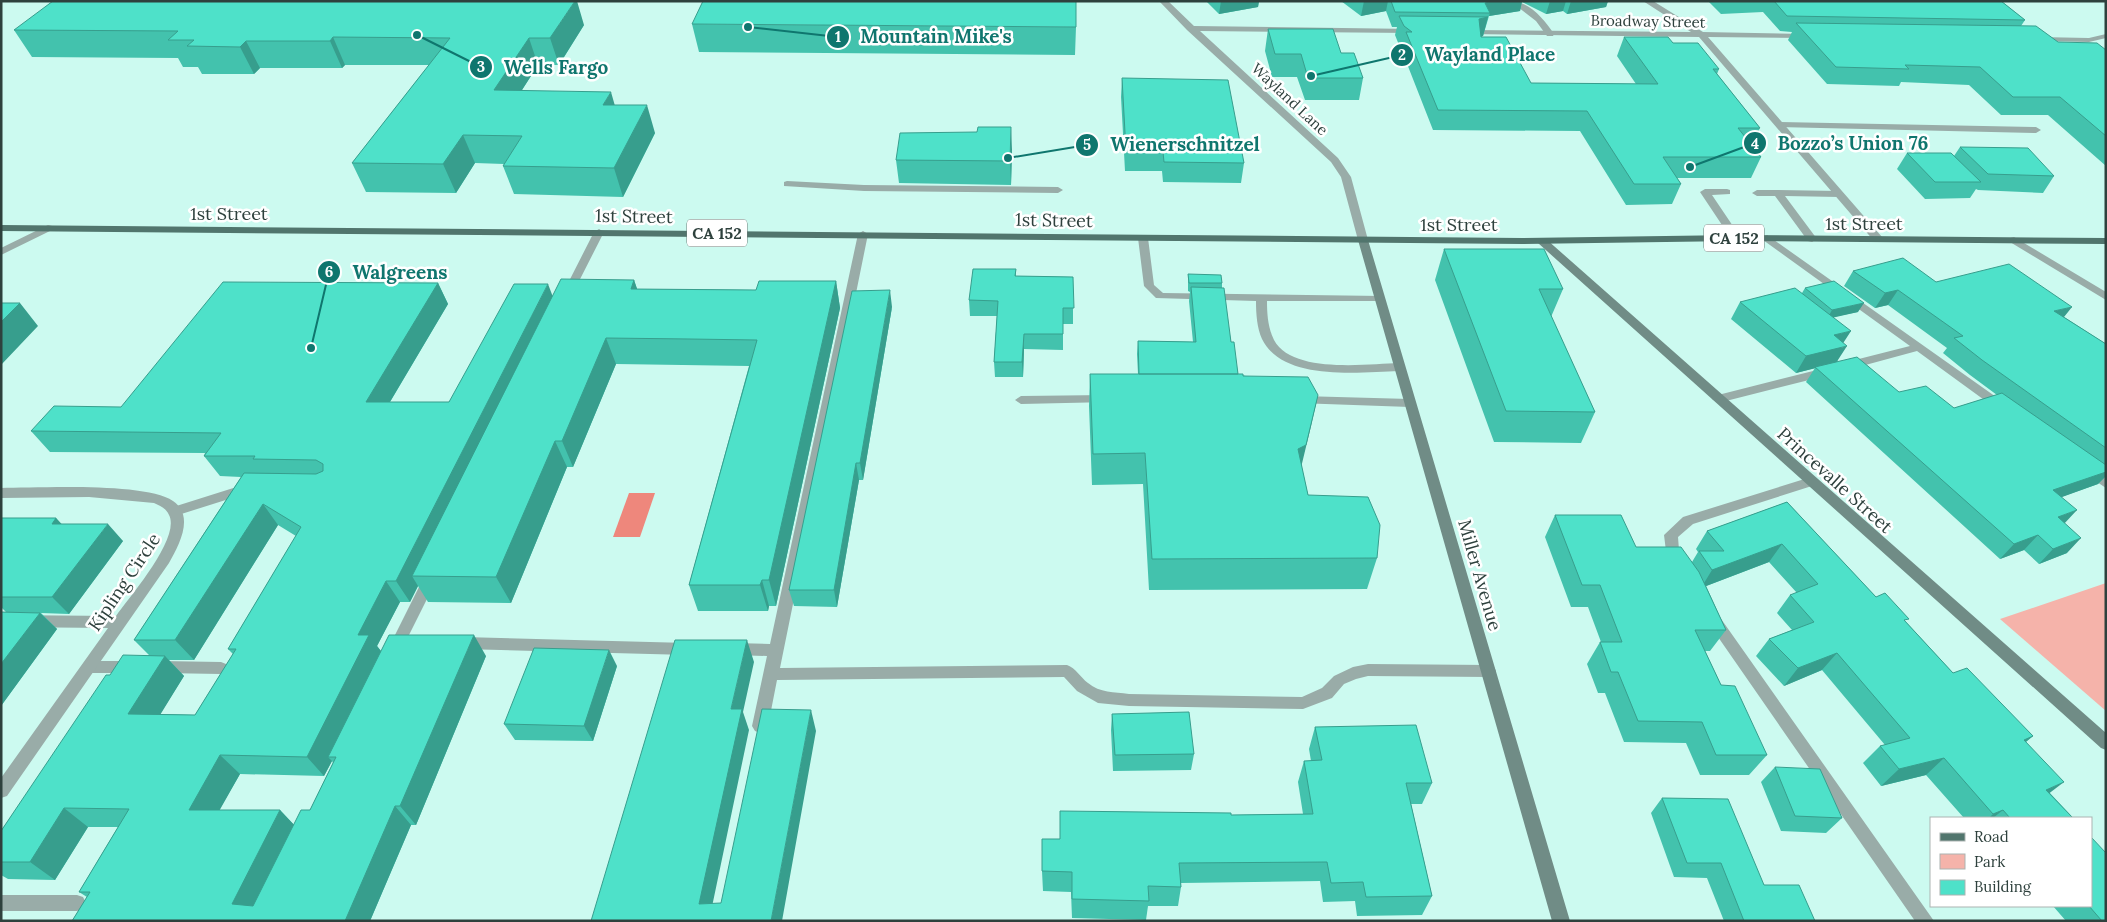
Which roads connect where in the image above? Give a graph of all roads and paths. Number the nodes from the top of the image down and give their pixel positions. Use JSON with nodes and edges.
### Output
{"nodes":[{"id":1,"x":1163,"y":1,"type":"edge"},
{"id":2,"x":1514,"y":1,"type":"edge"},
{"id":3,"x":1647,"y":1,"type":"edge"},
{"id":4,"x":1190,"y":28,"type":"junction"},
{"id":5,"x":1424,"y":31,"type":"edge"},
{"id":6,"x":1463,"y":32,"type":"edge"},
{"id":7,"x":1550,"y":34,"type":"junction"},
{"id":8,"x":1704,"y":36,"type":"junction"},
{"id":9,"x":1812,"y":36,"type":"edge"},
{"id":10,"x":2106,"y":36,"type":"edge"},
{"id":11,"x":2030,"y":39,"type":"edge"},
{"id":12,"x":2090,"y":40,"type":"junction"},
{"id":13,"x":2106,"y":48,"type":"edge"},
{"id":14,"x":1780,"y":125,"type":"junction"},
{"id":15,"x":2036,"y":130,"type":"dead end"},
{"id":16,"x":787,"y":184,"type":"dead end"},
{"id":17,"x":1058,"y":190,"type":"dead end"},
{"id":18,"x":1727,"y":192,"type":"dead end"},
{"id":19,"x":1757,"y":193,"type":"dead end"},
{"id":20,"x":1778,"y":193,"type":"junction"},
{"id":21,"x":1840,"y":194,"type":"junction"},
{"id":22,"x":1,"y":228,"type":"edge"},
{"id":23,"x":48,"y":228,"type":"junction"},
{"id":24,"x":599,"y":232,"type":"junction"},
{"id":25,"x":863,"y":234,"type":"junction"},
{"id":26,"x":1143,"y":238,"type":"junction"},
{"id":27,"x":1736,"y":238,"type":"junction"},
{"id":28,"x":1767,"y":238,"type":"junction"},
{"id":29,"x":1812,"y":239,"type":"junction"},
{"id":30,"x":1878,"y":239,"type":"junction"},
{"id":31,"x":1363,"y":240,"type":"junction"},
{"id":32,"x":2014,"y":240,"type":"junction"},
{"id":33,"x":1542,"y":241,"type":"junction"},
{"id":34,"x":2106,"y":241,"type":"edge"},
{"id":35,"x":1,"y":252,"type":"edge"},
{"id":36,"x":2106,"y":297,"type":"edge"},
{"id":37,"x":1261,"y":298,"type":"junction"},
{"id":38,"x":1378,"y":298,"type":"junction"},
{"id":39,"x":563,"y":304,"type":"edge"},
{"id":40,"x":1920,"y":347,"type":"junction"},
{"id":41,"x":1399,"y":367,"type":"junction"},
{"id":42,"x":1121,"y":399,"type":"edge"},
{"id":43,"x":1718,"y":399,"type":"junction"},
{"id":44,"x":1021,"y":400,"type":"dead end"},
{"id":45,"x":1288,"y":400,"type":"edge"},
{"id":46,"x":1410,"y":403,"type":"junction"},
{"id":47,"x":2009,"y":412,"type":"edge"},
{"id":48,"x":2082,"y":465,"type":"edge"},
{"id":49,"x":1811,"y":482,"type":"junction"},
{"id":50,"x":2106,"y":483,"type":"edge"},
{"id":51,"x":261,"y":487,"type":"edge"},
{"id":52,"x":1,"y":493,"type":"edge"},
{"id":53,"x":174,"y":511,"type":"junction"},
{"id":54,"x":434,"y":569,"type":"edge"},
{"id":55,"x":1679,"y":571,"type":"edge"},
{"id":56,"x":1707,"y":611,"type":"edge"},
{"id":57,"x":1,"y":621,"type":"edge"},
{"id":58,"x":120,"y":622,"type":"junction"},
{"id":59,"x":399,"y":642,"type":"junction"},
{"id":60,"x":418,"y":642,"type":"edge"},
{"id":61,"x":448,"y":643,"type":"edge"},
{"id":62,"x":776,"y":650,"type":"junction"},
{"id":63,"x":388,"y":664,"type":"edge"},
{"id":64,"x":89,"y":667,"type":"junction"},
{"id":65,"x":221,"y":668,"type":"dead end"},
{"id":66,"x":1489,"y":671,"type":"junction"},
{"id":67,"x":770,"y":674,"type":"junction"},
{"id":68,"x":756,"y":742,"type":"edge"},
{"id":69,"x":2106,"y":743,"type":"edge"},
{"id":70,"x":1,"y":791,"type":"edge"},
{"id":71,"x":76,"y":902,"type":"dead end"},
{"id":72,"x":1,"y":903,"type":"edge"},
{"id":73,"x":1561,"y":921,"type":"edge"},
{"id":74,"x":1925,"y":921,"type":"edge"}],
"edges":[{"from":1,"to":4,"type":"street","name":"Wayland Lane"},
{"from":2,"to":7,"type":"street"},
{"from":3,"to":8,"type":"street"},
{"from":4,"to":5,"type":"street"},
{"from":4,"to":31,"type":"street","name":"Wayland Lane"},
{"from":6,"to":7,"type":"street","name":"Broadway Street"},
{"from":7,"to":8,"type":"street","name":"Broadway Street"},
{"from":8,"to":9,"type":"street","name":"Broadway Street"},
{"from":8,"to":14,"type":"street"},
{"from":10,"to":12,"type":"street"},
{"from":11,"to":12,"type":"street"},
{"from":12,"to":13,"type":"street"},
{"from":14,"to":15,"type":"street"},
{"from":14,"to":21,"type":"street"},
{"from":16,"to":17,"type":"street"},
{"from":18,"to":27,"type":"street"},
{"from":19,"to":20,"type":"street"},
{"from":20,"to":21,"type":"street"},
{"from":20,"to":29,"type":"street"},
{"from":21,"to":30,"type":"street"},
{"from":22,"to":23,"type":"main road","name":"1st Street","number":"CA 152"},
{"from":23,"to":24,"type":"main road","name":"1st Street","number":"CA 152"},
{"from":23,"to":35,"type":"street"},
{"from":24,"to":25,"type":"main road","name":"1st Street","number":"CA 152"},
{"from":24,"to":39,"type":"street"},
{"from":25,"to":26,"type":"main road","name":"1st Street","number":"CA 152"},
{"from":25,"to":62,"type":"street"},
{"from":26,"to":31,"type":"main road","name":"1st Street","number":"CA 152"},
{"from":26,"to":37,"type":"street"},
{"from":27,"to":28,"type":"main road","name":"1st Street","number":"CA 152"},
{"from":27,"to":33,"type":"main road","name":"1st Street","number":"CA 152"},
{"from":28,"to":29,"type":"main road","name":"1st Street","number":"CA 152"},
{"from":28,"to":40,"type":"street"},
{"from":29,"to":30,"type":"main road","name":"1st Street","number":"CA 152"},
{"from":30,"to":32,"type":"main road","name":"1st Street","number":"CA 152"},
{"from":31,"to":33,"type":"main road","name":"1st Street","number":"CA 152"},
{"from":31,"to":38,"type":"street","name":"Miller Avenue"},
{"from":32,"to":34,"type":"main road","name":"1st Street","number":"CA 152"},
{"from":32,"to":36,"type":"street"},
{"from":33,"to":43,"type":"street","name":"Princevalle Street"},
{"from":37,"to":38,"type":"street"},
{"from":37,"to":41,"type":"street"},
{"from":38,"to":41,"type":"street","name":"Miller Avenue"},
{"from":40,"to":43,"type":"street"},
{"from":40,"to":47,"type":"street"},
{"from":41,"to":46,"type":"street","name":"Miller Avenue"},
{"from":42,"to":44,"type":"street"},
{"from":43,"to":49,"type":"street","name":"Princevalle Street"},
{"from":45,"to":46,"type":"street"},
{"from":46,"to":66,"type":"street","name":"Miller Avenue"},
{"from":48,"to":50,"type":"street"},
{"from":49,"to":55,"type":"street"},
{"from":49,"to":69,"type":"street","name":"Princevalle Street"},
{"from":51,"to":53,"type":"street"},
{"from":52,"to":53,"type":"street"},
{"from":53,"to":58,"type":"street","name":"Kipling Circle"},
{"from":54,"to":59,"type":"street"},
{"from":56,"to":74,"type":"street"},
{"from":57,"to":58,"type":"street"},
{"from":58,"to":64,"type":"street","name":"Kipling Circle"},
{"from":59,"to":60,"type":"street"},
{"from":59,"to":63,"type":"street"},
{"from":61,"to":62,"type":"street"},
{"from":62,"to":67,"type":"street"},
{"from":64,"to":65,"type":"street"},
{"from":64,"to":70,"type":"street","name":"Kipling Circle"},
{"from":66,"to":67,"type":"street"},
{"from":66,"to":73,"type":"street","name":"Miller Avenue"},
{"from":67,"to":68,"type":"street"},
{"from":71,"to":72,"type":"street"}]}
